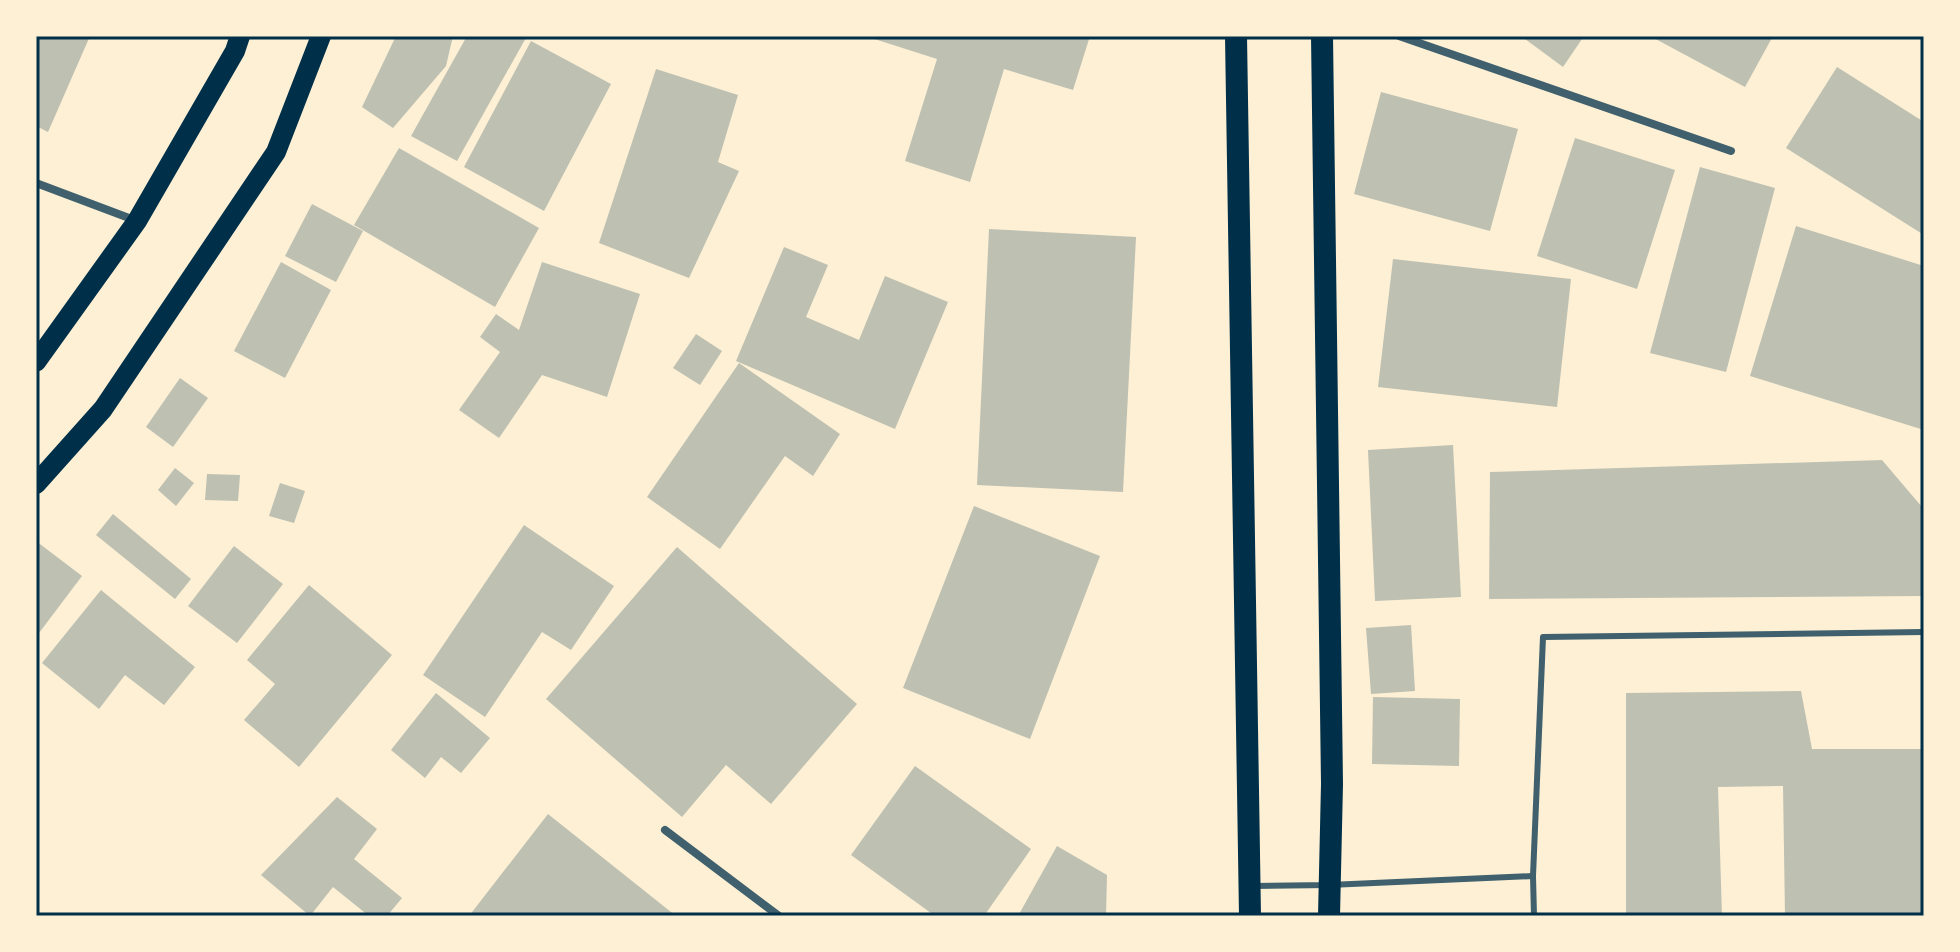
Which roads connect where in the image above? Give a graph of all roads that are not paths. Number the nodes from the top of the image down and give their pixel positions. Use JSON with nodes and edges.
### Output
{"nodes":[{"id":1,"x":240,"y":36,"type":"edge"},
{"id":2,"x":321,"y":36,"type":"edge"},
{"id":3,"x":1236,"y":36,"type":"edge"},
{"id":4,"x":1322,"y":36,"type":"edge"},
{"id":5,"x":1399,"y":36,"type":"edge"},
{"id":6,"x":1731,"y":151,"type":"dead end"},
{"id":7,"x":36,"y":183,"type":"edge"},
{"id":8,"x":137,"y":221,"type":"junction"},
{"id":9,"x":36,"y":362,"type":"edge"},
{"id":10,"x":36,"y":484,"type":"edge"},
{"id":11,"x":1924,"y":632,"type":"edge"},
{"id":12,"x":665,"y":830,"type":"dead end"},
{"id":13,"x":1533,"y":876,"type":"junction"},
{"id":14,"x":1329,"y":885,"type":"junction"},
{"id":15,"x":1250,"y":886,"type":"junction"},
{"id":16,"x":779,"y":916,"type":"edge"},
{"id":17,"x":1250,"y":916,"type":"edge"},
{"id":18,"x":1329,"y":916,"type":"edge"},
{"id":19,"x":1534,"y":916,"type":"edge"}],
"edges":[{"from":1,"to":8,"type":"main road"},
{"from":2,"to":10,"type":"main road"},
{"from":3,"to":15,"type":"highway"},
{"from":4,"to":14,"type":"highway"},
{"from":5,"to":6,"type":"street"},
{"from":7,"to":8,"type":"street"},
{"from":8,"to":9,"type":"main road"},
{"from":11,"to":13,"type":"lane"},
{"from":12,"to":16,"type":"street"},
{"from":13,"to":14,"type":"lane"},
{"from":13,"to":19,"type":"lane"},
{"from":14,"to":15,"type":"lane"},
{"from":14,"to":18,"type":"highway"},
{"from":15,"to":17,"type":"highway"}]}
